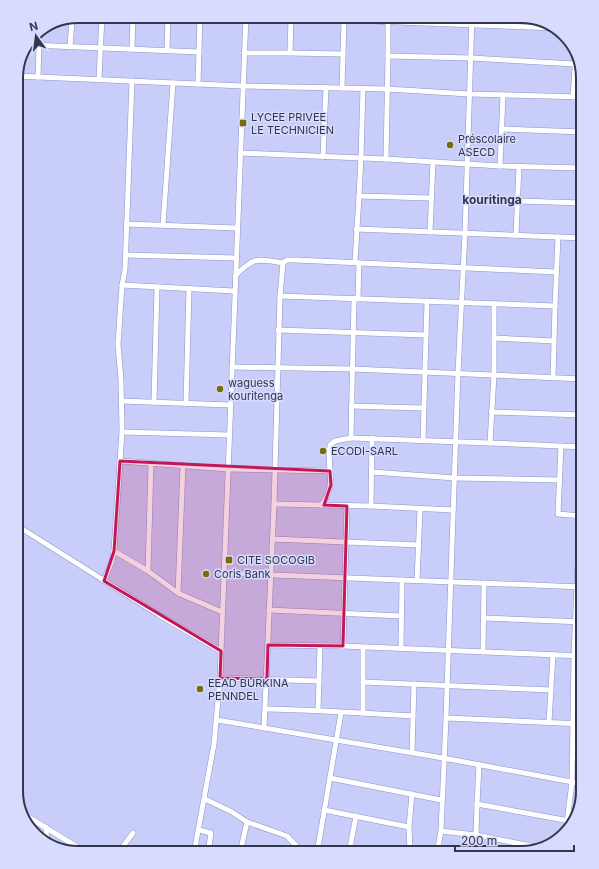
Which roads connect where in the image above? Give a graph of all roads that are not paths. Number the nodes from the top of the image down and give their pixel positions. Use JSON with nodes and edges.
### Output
{"nodes":[{"id":1,"x":72,"y":23,"type":"edge"},
{"id":2,"x":102,"y":23,"type":"edge"},
{"id":3,"x":133,"y":23,"type":"edge"},
{"id":4,"x":168,"y":23,"type":"edge"},
{"id":5,"x":200,"y":23,"type":"edge"},
{"id":6,"x":246,"y":23,"type":"edge"},
{"id":7,"x":291,"y":23,"type":"edge"},
{"id":8,"x":344,"y":23,"type":"edge"},
{"id":9,"x":388,"y":23,"type":"edge"},
{"id":10,"x":413,"y":23,"type":"edge"},
{"id":11,"x":505,"y":23,"type":"edge"},
{"id":12,"x":438,"y":24,"type":"joint"},
{"id":13,"x":472,"y":26,"type":"junction"},
{"id":14,"x":505,"y":26,"type":"junction"},
{"id":15,"x":541,"y":27,"type":"edge"},
{"id":16,"x":34,"y":45,"type":"edge"},
{"id":17,"x":38,"y":45,"type":"junction"},
{"id":18,"x":70,"y":47,"type":"junction"},
{"id":19,"x":100,"y":48,"type":"junction"},
{"id":20,"x":132,"y":49,"type":"junction"},
{"id":21,"x":167,"y":50,"type":"junction"},
{"id":22,"x":199,"y":52,"type":"junction"},
{"id":23,"x":244,"y":53,"type":"junction"},
{"id":24,"x":290,"y":53,"type":"junction"},
{"id":25,"x":343,"y":54,"type":"junction"},
{"id":26,"x":388,"y":56,"type":"junction"},
{"id":27,"x":471,"y":58,"type":"junction"},
{"id":28,"x":574,"y":64,"type":"edge"},
{"id":29,"x":575,"y":67,"type":"edge"},
{"id":30,"x":23,"y":76,"type":"edge"},
{"id":31,"x":38,"y":77,"type":"junction"},
{"id":32,"x":99,"y":79,"type":"junction"},
{"id":33,"x":132,"y":81,"type":"junction"},
{"id":34,"x":173,"y":83,"type":"junction"},
{"id":35,"x":198,"y":84,"type":"junction"},
{"id":36,"x":243,"y":86,"type":"junction"},
{"id":37,"x":326,"y":88,"type":"junction"},
{"id":38,"x":342,"y":88,"type":"junction"},
{"id":39,"x":363,"y":88,"type":"junction"},
{"id":40,"x":387,"y":89,"type":"junction"},
{"id":41,"x":469,"y":94,"type":"junction"},
{"id":42,"x":503,"y":95,"type":"junction"},
{"id":43,"x":573,"y":97,"type":"joint"},
{"id":44,"x":501,"y":129,"type":"junction"},
{"id":45,"x":576,"y":132,"type":"edge"},
{"id":46,"x":240,"y":153,"type":"junction"},
{"id":47,"x":323,"y":157,"type":"junction"},
{"id":48,"x":361,"y":158,"type":"junction"},
{"id":49,"x":386,"y":159,"type":"junction"},
{"id":50,"x":432,"y":162,"type":"junction"},
{"id":51,"x":466,"y":164,"type":"junction"},
{"id":52,"x":500,"y":166,"type":"junction"},
{"id":53,"x":519,"y":166,"type":"junction"},
{"id":54,"x":576,"y":168,"type":"edge"},
{"id":55,"x":359,"y":196,"type":"junction"},
{"id":56,"x":431,"y":198,"type":"junction"},
{"id":57,"x":518,"y":201,"type":"junction"},
{"id":58,"x":576,"y":203,"type":"edge"},
{"id":59,"x":126,"y":224,"type":"junction"},
{"id":60,"x":163,"y":225,"type":"junction"},
{"id":61,"x":237,"y":228,"type":"junction"},
{"id":62,"x":356,"y":229,"type":"junction"},
{"id":63,"x":430,"y":232,"type":"junction"},
{"id":64,"x":465,"y":233,"type":"junction"},
{"id":65,"x":516,"y":235,"type":"junction"},
{"id":66,"x":558,"y":237,"type":"junction"},
{"id":67,"x":576,"y":238,"type":"edge"},
{"id":68,"x":126,"y":255,"type":"junction"},
{"id":69,"x":236,"y":258,"type":"junction"},
{"id":70,"x":357,"y":262,"type":"junction"},
{"id":71,"x":283,"y":263,"type":"junction"},
{"id":72,"x":463,"y":268,"type":"junction"},
{"id":73,"x":556,"y":272,"type":"junction"},
{"id":74,"x":235,"y":276,"type":"junction"},
{"id":75,"x":122,"y":285,"type":"junction"},
{"id":76,"x":157,"y":287,"type":"junction"},
{"id":77,"x":189,"y":288,"type":"junction"},
{"id":78,"x":234,"y":291,"type":"junction"},
{"id":79,"x":280,"y":296,"type":"junction"},
{"id":80,"x":356,"y":299,"type":"junction"},
{"id":81,"x":427,"y":301,"type":"junction"},
{"id":82,"x":461,"y":302,"type":"junction"},
{"id":83,"x":494,"y":304,"type":"junction"},
{"id":84,"x":555,"y":306,"type":"junction"},
{"id":85,"x":278,"y":330,"type":"junction"},
{"id":86,"x":354,"y":333,"type":"junction"},
{"id":87,"x":426,"y":335,"type":"junction"},
{"id":88,"x":494,"y":338,"type":"junction"},
{"id":89,"x":554,"y":341,"type":"junction"},
{"id":90,"x":232,"y":367,"type":"junction"},
{"id":91,"x":277,"y":368,"type":"junction"},
{"id":92,"x":352,"y":369,"type":"junction"},
{"id":93,"x":424,"y":372,"type":"junction"},
{"id":94,"x":458,"y":373,"type":"junction"},
{"id":95,"x":494,"y":375,"type":"junction"},
{"id":96,"x":553,"y":378,"type":"junction"},
{"id":97,"x":576,"y":379,"type":"edge"},
{"id":98,"x":121,"y":401,"type":"junction"},
{"id":99,"x":154,"y":402,"type":"junction"},
{"id":100,"x":186,"y":403,"type":"junction"},
{"id":101,"x":230,"y":406,"type":"junction"},
{"id":102,"x":351,"y":406,"type":"junction"},
{"id":103,"x":423,"y":408,"type":"junction"},
{"id":104,"x":491,"y":412,"type":"junction"},
{"id":105,"x":576,"y":415,"type":"edge"},
{"id":106,"x":122,"y":432,"type":"junction"},
{"id":107,"x":229,"y":436,"type":"junction"},
{"id":108,"x":351,"y":438,"type":"junction"},
{"id":109,"x":372,"y":438,"type":"junction"},
{"id":110,"x":423,"y":440,"type":"junction"},
{"id":111,"x":456,"y":442,"type":"junction"},
{"id":112,"x":490,"y":443,"type":"junction"},
{"id":113,"x":561,"y":446,"type":"junction"},
{"id":114,"x":576,"y":447,"type":"edge"},
{"id":115,"x":120,"y":461,"type":"junction"},
{"id":116,"x":151,"y":464,"type":"junction"},
{"id":117,"x":183,"y":466,"type":"junction"},
{"id":118,"x":228,"y":468,"type":"junction"},
{"id":119,"x":275,"y":470,"type":"junction"},
{"id":120,"x":330,"y":471,"type":"junction"},
{"id":121,"x":372,"y":472,"type":"junction"},
{"id":122,"x":455,"y":478,"type":"junction"},
{"id":123,"x":560,"y":480,"type":"junction"},
{"id":124,"x":274,"y":504,"type":"junction"},
{"id":125,"x":321,"y":505,"type":"junction"},
{"id":126,"x":347,"y":506,"type":"junction"},
{"id":127,"x":371,"y":506,"type":"junction"},
{"id":128,"x":420,"y":510,"type":"junction"},
{"id":129,"x":453,"y":510,"type":"junction"},
{"id":130,"x":576,"y":516,"type":"edge"},
{"id":131,"x":23,"y":529,"type":"edge"},
{"id":132,"x":272,"y":539,"type":"junction"},
{"id":133,"x":346,"y":542,"type":"junction"},
{"id":134,"x":419,"y":545,"type":"junction"},
{"id":135,"x":114,"y":551,"type":"junction"},
{"id":136,"x":148,"y":571,"type":"junction"},
{"id":137,"x":224,"y":573,"type":"junction"},
{"id":138,"x":270,"y":574,"type":"junction"},
{"id":139,"x":344,"y":578,"type":"junction"},
{"id":140,"x":402,"y":580,"type":"junction"},
{"id":141,"x":104,"y":581,"type":"junction"},
{"id":142,"x":417,"y":581,"type":"junction"},
{"id":143,"x":450,"y":582,"type":"junction"},
{"id":144,"x":484,"y":583,"type":"junction"},
{"id":145,"x":576,"y":586,"type":"edge"},
{"id":146,"x":178,"y":593,"type":"junction"},
{"id":147,"x":269,"y":610,"type":"junction"},
{"id":148,"x":222,"y":612,"type":"junction"},
{"id":149,"x":344,"y":613,"type":"junction"},
{"id":150,"x":402,"y":616,"type":"junction"},
{"id":151,"x":484,"y":618,"type":"junction"},
{"id":152,"x":576,"y":622,"type":"joint"},
{"id":153,"x":268,"y":645,"type":"junction"},
{"id":154,"x":320,"y":646,"type":"junction"},
{"id":155,"x":343,"y":646,"type":"junction"},
{"id":156,"x":363,"y":648,"type":"junction"},
{"id":157,"x":401,"y":649,"type":"junction"},
{"id":158,"x":221,"y":651,"type":"junction"},
{"id":159,"x":448,"y":651,"type":"junction"},
{"id":160,"x":483,"y":652,"type":"junction"},
{"id":161,"x":553,"y":655,"type":"junction"},
{"id":162,"x":574,"y":656,"type":"junction"},
{"id":163,"x":220,"y":678,"type":"junction"},
{"id":164,"x":267,"y":679,"type":"junction"},
{"id":165,"x":319,"y":681,"type":"junction"},
{"id":166,"x":364,"y":682,"type":"junction"},
{"id":167,"x":414,"y":684,"type":"junction"},
{"id":168,"x":446,"y":685,"type":"junction"},
{"id":169,"x":551,"y":690,"type":"junction"},
{"id":170,"x":266,"y":709,"type":"junction"},
{"id":171,"x":318,"y":710,"type":"junction"},
{"id":172,"x":341,"y":713,"type":"junction"},
{"id":173,"x":363,"y":713,"type":"junction"},
{"id":174,"x":412,"y":716,"type":"junction"},
{"id":175,"x":446,"y":718,"type":"junction"},
{"id":176,"x":217,"y":720,"type":"junction"},
{"id":177,"x":549,"y":722,"type":"junction"},
{"id":178,"x":572,"y":723,"type":"junction"},
{"id":179,"x":576,"y":723,"type":"edge"},
{"id":180,"x":264,"y":728,"type":"junction"},
{"id":181,"x":337,"y":740,"type":"junction"},
{"id":182,"x":412,"y":752,"type":"junction"},
{"id":183,"x":443,"y":758,"type":"junction"},
{"id":184,"x":572,"y":758,"type":"junction"},
{"id":185,"x":576,"y":758,"type":"edge"},
{"id":186,"x":479,"y":765,"type":"junction"},
{"id":187,"x":330,"y":778,"type":"junction"},
{"id":188,"x":572,"y":782,"type":"junction"},
{"id":189,"x":576,"y":783,"type":"edge"},
{"id":190,"x":412,"y":794,"type":"junction"},
{"id":191,"x":205,"y":799,"type":"junction"},
{"id":192,"x":442,"y":800,"type":"junction"},
{"id":193,"x":478,"y":804,"type":"junction"},
{"id":194,"x":324,"y":810,"type":"junction"},
{"id":195,"x":356,"y":816,"type":"junction"},
{"id":196,"x":30,"y":818,"type":"edge"},
{"id":197,"x":567,"y":820,"type":"joint"},
{"id":198,"x":247,"y":822,"type":"junction"},
{"id":199,"x":46,"y":827,"type":"junction"},
{"id":200,"x":409,"y":827,"type":"junction"},
{"id":201,"x":199,"y":830,"type":"junction"},
{"id":202,"x":441,"y":831,"type":"junction"},
{"id":203,"x":133,"y":833,"type":"dead end"},
{"id":204,"x":476,"y":835,"type":"junction"},
{"id":205,"x":46,"y":836,"type":"edge"},
{"id":206,"x":76,"y":846,"type":"edge"},
{"id":207,"x":123,"y":846,"type":"edge"},
{"id":208,"x":196,"y":846,"type":"edge"},
{"id":209,"x":209,"y":846,"type":"edge"},
{"id":210,"x":242,"y":846,"type":"edge"},
{"id":211,"x":296,"y":846,"type":"edge"},
{"id":212,"x":318,"y":846,"type":"edge"},
{"id":213,"x":350,"y":846,"type":"edge"},
{"id":214,"x":410,"y":846,"type":"edge"},
{"id":215,"x":438,"y":846,"type":"edge"},
{"id":216,"x":529,"y":846,"type":"edge"}],
"edges":[{"from":1,"to":18,"type":"street"},
{"from":2,"to":19,"type":"street"},
{"from":3,"to":20,"type":"street"},
{"from":4,"to":21,"type":"street"},
{"from":5,"to":22,"type":"street"},
{"from":6,"to":23,"type":"street"},
{"from":7,"to":24,"type":"street"},
{"from":8,"to":25,"type":"street"},
{"from":9,"to":26,"type":"street"},
{"from":10,"to":12,"type":"street"},
{"from":11,"to":14,"type":"street"},
{"from":12,"to":13,"type":"street"},
{"from":13,"to":14,"type":"street"},
{"from":13,"to":27,"type":"street"},
{"from":14,"to":15,"type":"street"},
{"from":16,"to":17,"type":"street"},
{"from":17,"to":18,"type":"street"},
{"from":17,"to":31,"type":"street"},
{"from":18,"to":19,"type":"street"},
{"from":19,"to":20,"type":"street"},
{"from":19,"to":32,"type":"street"},
{"from":20,"to":21,"type":"street"},
{"from":21,"to":22,"type":"street"},
{"from":22,"to":35,"type":"street"},
{"from":23,"to":24,"type":"street"},
{"from":23,"to":36,"type":"street"},
{"from":24,"to":25,"type":"street"},
{"from":25,"to":38,"type":"street"},
{"from":26,"to":27,"type":"street"},
{"from":26,"to":40,"type":"street"},
{"from":27,"to":28,"type":"street"},
{"from":27,"to":41,"type":"street"},
{"from":29,"to":43,"type":"street"},
{"from":30,"to":31,"type":"street"},
{"from":31,"to":32,"type":"street"},
{"from":32,"to":33,"type":"street"},
{"from":33,"to":34,"type":"street"},
{"from":33,"to":59,"type":"street"},
{"from":34,"to":35,"type":"street"},
{"from":34,"to":60,"type":"street"},
{"from":35,"to":36,"type":"street"},
{"from":36,"to":37,"type":"street"},
{"from":36,"to":46,"type":"street"},
{"from":37,"to":38,"type":"street"},
{"from":37,"to":47,"type":"street"},
{"from":38,"to":39,"type":"street"},
{"from":39,"to":40,"type":"street"},
{"from":39,"to":48,"type":"street"},
{"from":40,"to":41,"type":"street"},
{"from":40,"to":49,"type":"street"},
{"from":41,"to":42,"type":"street"},
{"from":41,"to":51,"type":"street"},
{"from":42,"to":43,"type":"street"},
{"from":42,"to":44,"type":"street"},
{"from":44,"to":45,"type":"street"},
{"from":44,"to":52,"type":"street"},
{"from":46,"to":47,"type":"street"},
{"from":46,"to":61,"type":"street"},
{"from":47,"to":48,"type":"street"},
{"from":48,"to":49,"type":"street"},
{"from":48,"to":55,"type":"street"},
{"from":49,"to":50,"type":"street"},
{"from":50,"to":51,"type":"street"},
{"from":50,"to":56,"type":"street"},
{"from":51,"to":52,"type":"street"},
{"from":51,"to":64,"type":"street"},
{"from":52,"to":53,"type":"street"},
{"from":53,"to":54,"type":"street"},
{"from":53,"to":57,"type":"street"},
{"from":55,"to":56,"type":"street"},
{"from":55,"to":62,"type":"street"},
{"from":56,"to":63,"type":"street"},
{"from":57,"to":58,"type":"street"},
{"from":57,"to":65,"type":"street"},
{"from":59,"to":60,"type":"street"},
{"from":59,"to":68,"type":"street"},
{"from":60,"to":61,"type":"street"},
{"from":61,"to":69,"type":"street"},
{"from":62,"to":63,"type":"street"},
{"from":62,"to":70,"type":"street"},
{"from":63,"to":64,"type":"street"},
{"from":64,"to":65,"type":"street"},
{"from":64,"to":72,"type":"street"},
{"from":65,"to":66,"type":"street"},
{"from":66,"to":67,"type":"street"},
{"from":66,"to":73,"type":"street"},
{"from":68,"to":69,"type":"street"},
{"from":68,"to":75,"type":"street"},
{"from":69,"to":74,"type":"street"},
{"from":70,"to":71,"type":"street"},
{"from":70,"to":72,"type":"street"},
{"from":70,"to":80,"type":"street"},
{"from":71,"to":74,"type":"street"},
{"from":71,"to":79,"type":"street"},
{"from":72,"to":73,"type":"street"},
{"from":72,"to":82,"type":"street"},
{"from":73,"to":84,"type":"street"},
{"from":74,"to":78,"type":"street"},
{"from":75,"to":76,"type":"street"},
{"from":75,"to":98,"type":"street"},
{"from":76,"to":77,"type":"street"},
{"from":76,"to":99,"type":"street"},
{"from":77,"to":78,"type":"street"},
{"from":77,"to":100,"type":"street"},
{"from":78,"to":90,"type":"street"},
{"from":79,"to":80,"type":"street"},
{"from":79,"to":85,"type":"street"},
{"from":80,"to":81,"type":"street"},
{"from":80,"to":86,"type":"street"},
{"from":81,"to":82,"type":"street"},
{"from":81,"to":87,"type":"street"},
{"from":82,"to":83,"type":"street"},
{"from":82,"to":94,"type":"street"},
{"from":83,"to":84,"type":"street"},
{"from":83,"to":88,"type":"street"},
{"from":84,"to":89,"type":"street"},
{"from":85,"to":86,"type":"street"},
{"from":85,"to":91,"type":"street"},
{"from":86,"to":87,"type":"street"},
{"from":86,"to":92,"type":"street"},
{"from":87,"to":93,"type":"street"},
{"from":88,"to":89,"type":"street"},
{"from":88,"to":95,"type":"street"},
{"from":89,"to":96,"type":"street"},
{"from":90,"to":91,"type":"street"},
{"from":90,"to":101,"type":"street"},
{"from":91,"to":92,"type":"street"},
{"from":91,"to":119,"type":"street"},
{"from":92,"to":93,"type":"street"},
{"from":92,"to":102,"type":"street"},
{"from":93,"to":94,"type":"street"},
{"from":93,"to":103,"type":"street"},
{"from":94,"to":95,"type":"street"},
{"from":94,"to":111,"type":"street"},
{"from":95,"to":96,"type":"street"},
{"from":95,"to":104,"type":"street"},
{"from":96,"to":97,"type":"street"},
{"from":98,"to":99,"type":"street"},
{"from":98,"to":106,"type":"street"},
{"from":99,"to":100,"type":"street"},
{"from":100,"to":101,"type":"street"},
{"from":101,"to":107,"type":"street"},
{"from":102,"to":103,"type":"street"},
{"from":102,"to":108,"type":"street"},
{"from":103,"to":110,"type":"street"},
{"from":104,"to":105,"type":"street"},
{"from":104,"to":112,"type":"street"},
{"from":106,"to":107,"type":"street"},
{"from":106,"to":115,"type":"street"},
{"from":107,"to":118,"type":"street"},
{"from":108,"to":109,"type":"street"},
{"from":108,"to":120,"type":"street"},
{"from":109,"to":110,"type":"street"},
{"from":109,"to":121,"type":"street"},
{"from":110,"to":111,"type":"street"},
{"from":111,"to":112,"type":"street"},
{"from":111,"to":122,"type":"street"},
{"from":112,"to":113,"type":"street"},
{"from":113,"to":114,"type":"street"},
{"from":113,"to":123,"type":"street"},
{"from":115,"to":116,"type":"street"},
{"from":115,"to":135,"type":"street"},
{"from":116,"to":117,"type":"street"},
{"from":116,"to":136,"type":"street"},
{"from":117,"to":118,"type":"street"},
{"from":117,"to":146,"type":"street"},
{"from":118,"to":119,"type":"street"},
{"from":118,"to":137,"type":"street"},
{"from":119,"to":120,"type":"street"},
{"from":119,"to":124,"type":"street"},
{"from":120,"to":125,"type":"street"},
{"from":121,"to":122,"type":"street"},
{"from":121,"to":127,"type":"street"},
{"from":122,"to":123,"type":"street"},
{"from":122,"to":129,"type":"street"},
{"from":123,"to":130,"type":"street"},
{"from":124,"to":125,"type":"street"},
{"from":124,"to":132,"type":"street"},
{"from":125,"to":126,"type":"street"},
{"from":126,"to":127,"type":"street"},
{"from":126,"to":133,"type":"street"},
{"from":127,"to":128,"type":"street"},
{"from":128,"to":129,"type":"street"},
{"from":128,"to":134,"type":"street"},
{"from":129,"to":143,"type":"street"},
{"from":131,"to":141,"type":"street"},
{"from":132,"to":133,"type":"street"},
{"from":132,"to":138,"type":"street"},
{"from":133,"to":134,"type":"street"},
{"from":133,"to":139,"type":"street"},
{"from":134,"to":142,"type":"street"},
{"from":135,"to":136,"type":"street"},
{"from":135,"to":141,"type":"street"},
{"from":136,"to":146,"type":"street"},
{"from":137,"to":138,"type":"street"},
{"from":137,"to":148,"type":"street"},
{"from":138,"to":139,"type":"street"},
{"from":138,"to":147,"type":"street"},
{"from":139,"to":140,"type":"street"},
{"from":139,"to":149,"type":"street"},
{"from":140,"to":142,"type":"street"},
{"from":140,"to":150,"type":"street"},
{"from":141,"to":158,"type":"street"},
{"from":142,"to":143,"type":"street"},
{"from":143,"to":144,"type":"street"},
{"from":143,"to":159,"type":"street"},
{"from":144,"to":145,"type":"street"},
{"from":144,"to":151,"type":"street"},
{"from":146,"to":148,"type":"street"},
{"from":147,"to":149,"type":"street"},
{"from":147,"to":153,"type":"street"},
{"from":148,"to":158,"type":"street"},
{"from":149,"to":150,"type":"street"},
{"from":149,"to":155,"type":"street"},
{"from":150,"to":157,"type":"street"},
{"from":151,"to":152,"type":"street"},
{"from":151,"to":160,"type":"street"},
{"from":152,"to":162,"type":"street"},
{"from":153,"to":154,"type":"street"},
{"from":153,"to":164,"type":"street"},
{"from":154,"to":155,"type":"street"},
{"from":154,"to":165,"type":"street"},
{"from":155,"to":156,"type":"street"},
{"from":156,"to":157,"type":"street"},
{"from":156,"to":166,"type":"street"},
{"from":157,"to":159,"type":"street"},
{"from":158,"to":163,"type":"street"},
{"from":159,"to":160,"type":"street"},
{"from":159,"to":168,"type":"street"},
{"from":160,"to":161,"type":"street"},
{"from":161,"to":162,"type":"street"},
{"from":161,"to":169,"type":"street"},
{"from":162,"to":178,"type":"street"},
{"from":163,"to":164,"type":"street"},
{"from":163,"to":176,"type":"street"},
{"from":164,"to":165,"type":"street"},
{"from":164,"to":170,"type":"street"},
{"from":165,"to":171,"type":"street"},
{"from":166,"to":167,"type":"street"},
{"from":166,"to":173,"type":"street"},
{"from":167,"to":168,"type":"street"},
{"from":167,"to":174,"type":"street"},
{"from":168,"to":169,"type":"street"},
{"from":168,"to":175,"type":"street"},
{"from":169,"to":177,"type":"street"},
{"from":170,"to":171,"type":"street"},
{"from":170,"to":180,"type":"street"},
{"from":171,"to":172,"type":"street"},
{"from":172,"to":173,"type":"street"},
{"from":172,"to":181,"type":"street"},
{"from":173,"to":174,"type":"street"},
{"from":174,"to":182,"type":"street"},
{"from":175,"to":177,"type":"street"},
{"from":175,"to":183,"type":"street"},
{"from":176,"to":180,"type":"street"},
{"from":176,"to":191,"type":"street"},
{"from":177,"to":178,"type":"street"},
{"from":178,"to":179,"type":"street"},
{"from":178,"to":184,"type":"street"},
{"from":180,"to":181,"type":"street"},
{"from":181,"to":182,"type":"street"},
{"from":181,"to":187,"type":"street"},
{"from":182,"to":183,"type":"street"},
{"from":183,"to":186,"type":"street"},
{"from":183,"to":192,"type":"street"},
{"from":184,"to":185,"type":"street"},
{"from":184,"to":188,"type":"street"},
{"from":186,"to":188,"type":"street"},
{"from":186,"to":193,"type":"street"},
{"from":187,"to":190,"type":"street"},
{"from":187,"to":194,"type":"street"},
{"from":188,"to":189,"type":"street"},
{"from":188,"to":197,"type":"street"},
{"from":190,"to":192,"type":"street"},
{"from":190,"to":200,"type":"street"},
{"from":191,"to":198,"type":"street"},
{"from":191,"to":201,"type":"street"},
{"from":192,"to":202,"type":"street"},
{"from":193,"to":197,"type":"street"},
{"from":193,"to":204,"type":"street"},
{"from":194,"to":195,"type":"street"},
{"from":194,"to":212,"type":"street"},
{"from":195,"to":200,"type":"street"},
{"from":195,"to":213,"type":"street"},
{"from":196,"to":199,"type":"street"},
{"from":198,"to":210,"type":"street"},
{"from":198,"to":211,"type":"street"},
{"from":199,"to":205,"type":"street"},
{"from":199,"to":206,"type":"street"},
{"from":200,"to":214,"type":"street"},
{"from":201,"to":208,"type":"street"},
{"from":201,"to":209,"type":"street"},
{"from":202,"to":204,"type":"street"},
{"from":202,"to":215,"type":"street"},
{"from":203,"to":207,"type":"street"},
{"from":204,"to":216,"type":"street"}]}
